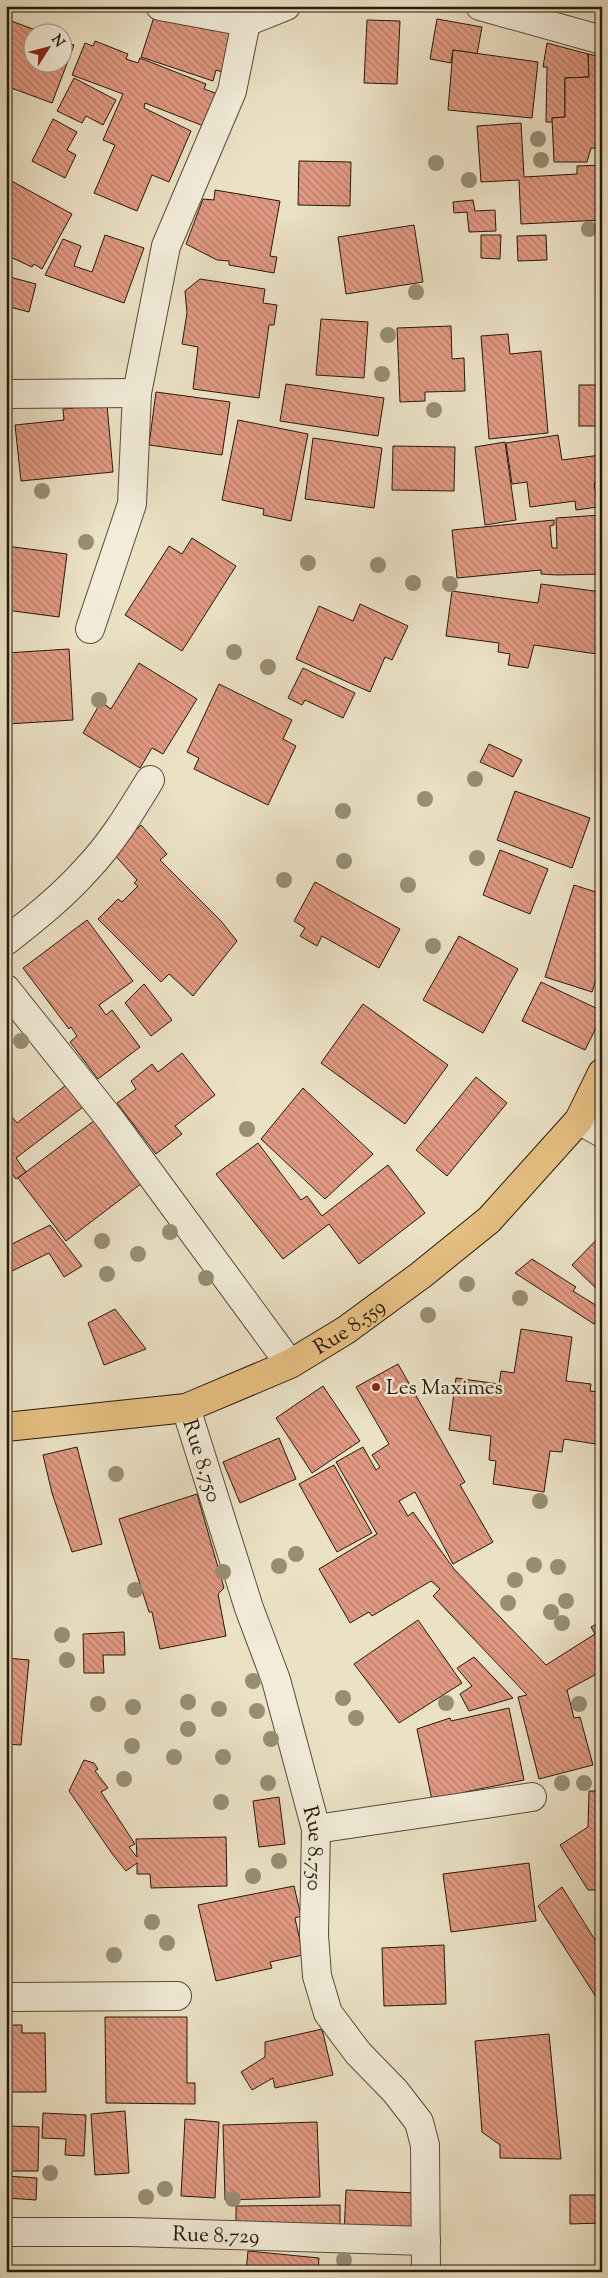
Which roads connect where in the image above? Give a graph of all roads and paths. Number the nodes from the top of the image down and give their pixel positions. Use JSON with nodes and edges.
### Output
{"nodes":[{"id":1,"x":160,"y":6,"type":"edge"},
{"id":2,"x":286,"y":6,"type":"edge"},
{"id":3,"x":480,"y":6,"type":"edge"},
{"id":4,"x":246,"y":22,"type":"junction"},
{"id":5,"x":602,"y":40,"type":"edge"},
{"id":6,"x":137,"y":393,"type":"junction"},
{"id":7,"x":6,"y":394,"type":"edge"},
{"id":8,"x":90,"y":628,"type":"dead end"},
{"id":9,"x":150,"y":780,"type":"dead end"},
{"id":10,"x":6,"y":941,"type":"edge"},
{"id":11,"x":6,"y":989,"type":"edge"},
{"id":12,"x":602,"y":1073,"type":"edge"},
{"id":13,"x":590,"y":1126,"type":"edge"},
{"id":14,"x":290,"y":1364,"type":"junction"},
{"id":15,"x":186,"y":1408,"type":"junction"},
{"id":16,"x":6,"y":1427,"type":"edge"},
{"id":17,"x":532,"y":1796,"type":"dead end"},
{"id":18,"x":316,"y":1829,"type":"junction"},
{"id":19,"x":177,"y":1996,"type":"dead end"},
{"id":20,"x":6,"y":1997,"type":"edge"},
{"id":21,"x":6,"y":2232,"type":"edge"},
{"id":22,"x":426,"y":2241,"type":"junction"},
{"id":23,"x":426,"y":2272,"type":"edge"}],
"edges":[{"from":1,"to":4,"type":"street"},
{"from":2,"to":4,"type":"street"},
{"from":3,"to":5,"type":"street"},
{"from":4,"to":6,"type":"street"},
{"from":6,"to":7,"type":"street"},
{"from":6,"to":8,"type":"street"},
{"from":9,"to":10,"type":"street"},
{"from":11,"to":14,"type":"street"},
{"from":12,"to":13,"type":"main road","name":"Rue 8.559"},
{"from":13,"to":14,"type":"main road","name":"Rue 8.559"},
{"from":14,"to":15,"type":"main road","name":"Rue 8.559"},
{"from":15,"to":16,"type":"main road","name":"Rue 8.559"},
{"from":15,"to":18,"type":"street","name":"Rue 8.750"},
{"from":17,"to":18,"type":"street"},
{"from":18,"to":22,"type":"street","name":"Rue 8.750"},
{"from":19,"to":20,"type":"street"},
{"from":21,"to":22,"type":"street","name":"Rue 8.729"},
{"from":22,"to":23,"type":"street","name":"Rue 8.750"}]}
